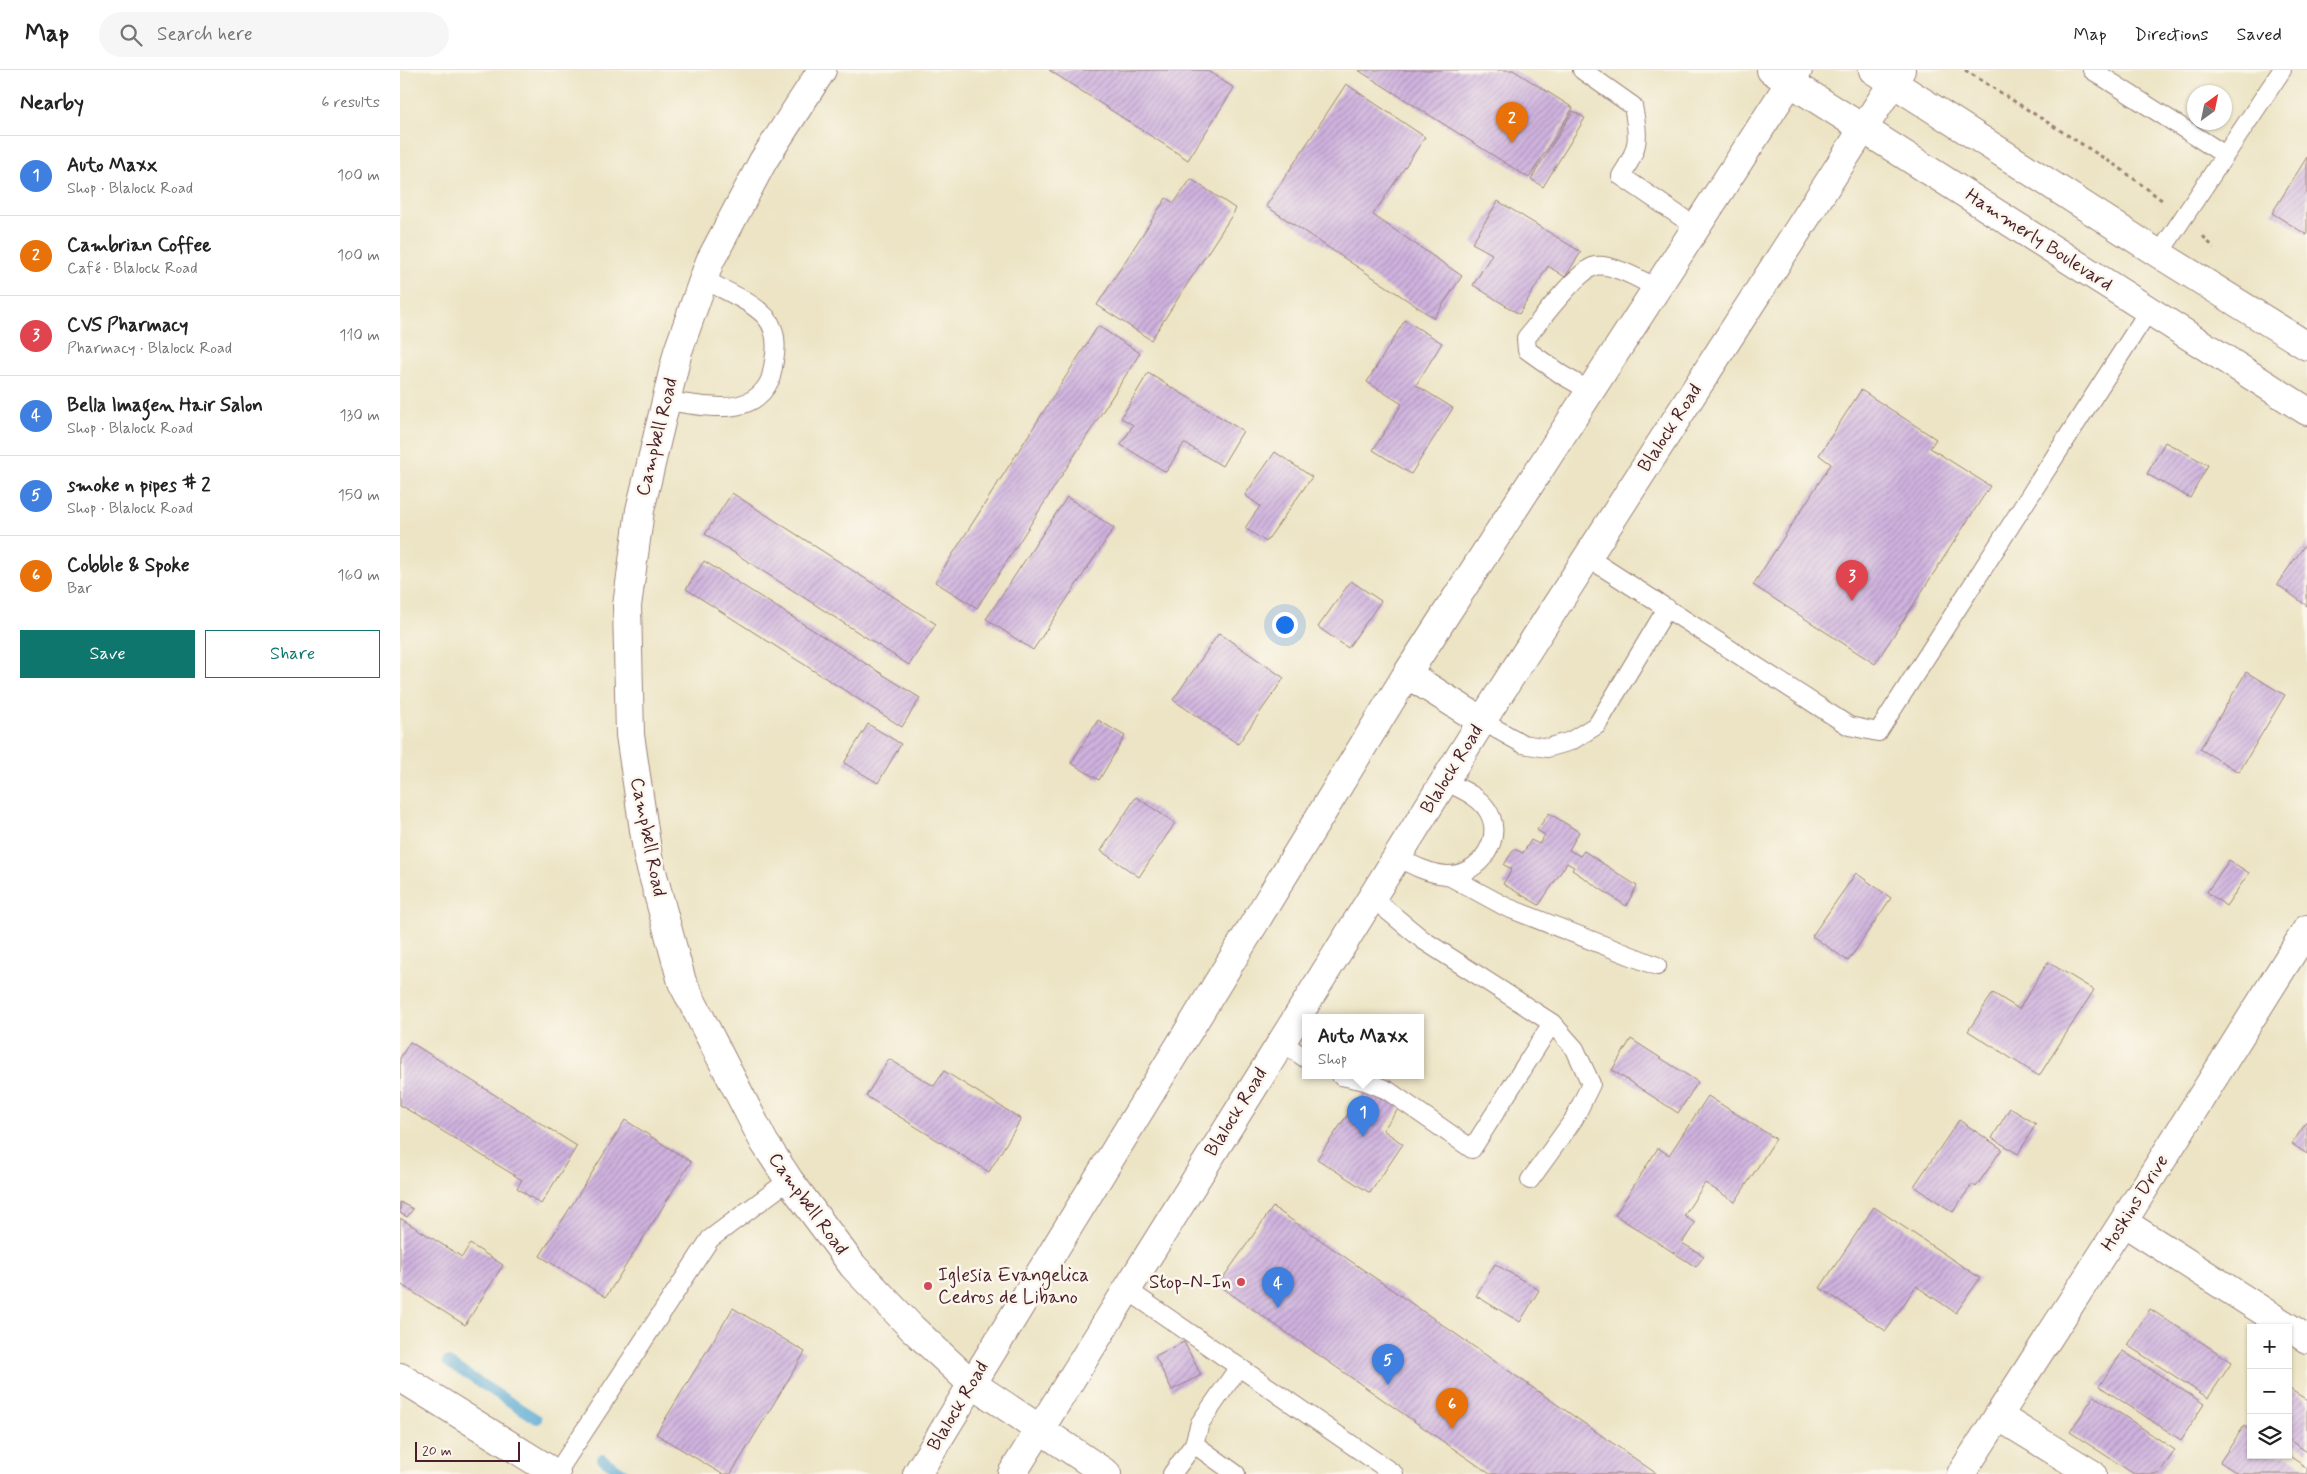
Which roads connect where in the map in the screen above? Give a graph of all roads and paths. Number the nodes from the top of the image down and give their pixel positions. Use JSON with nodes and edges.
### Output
{"nodes":[{"id":1,"x":822,"y":70,"type":"edge"},
{"id":2,"x":1582,"y":70,"type":"edge"},
{"id":3,"x":1965,"y":70,"type":"edge"},
{"id":4,"x":2092,"y":70,"type":"edge"},
{"id":5,"x":2278,"y":71,"type":"edge"},
{"id":6,"x":1786,"y":74,"type":"edge"},
{"id":7,"x":1889,"y":74,"type":"edge"},
{"id":8,"x":1863,"y":126,"type":"junction"},
{"id":9,"x":2225,"y":155,"type":"junction"},
{"id":10,"x":2184,"y":216,"type":"junction"},
{"id":11,"x":1696,"y":227,"type":"junction"},
{"id":12,"x":2220,"y":253,"type":"dead end"},
{"id":13,"x":2159,"y":254,"type":"junction"},
{"id":14,"x":704,"y":279,"type":"junction"},
{"id":15,"x":1656,"y":288,"type":"junction"},
{"id":16,"x":2149,"y":310,"type":"junction"},
{"id":17,"x":2307,"y":346,"type":"edge"},
{"id":18,"x":1590,"y":391,"type":"junction"},
{"id":19,"x":666,"y":401,"type":"junction"},
{"id":20,"x":2307,"y":411,"type":"edge"},
{"id":21,"x":1588,"y":557,"type":"junction"},
{"id":22,"x":1667,"y":608,"type":"junction"},
{"id":23,"x":1407,"y":674,"type":"junction"},
{"id":24,"x":1482,"y":721,"type":"junction"},
{"id":25,"x":1444,"y":780,"type":"junction"},
{"id":26,"x":1397,"y":857,"type":"junction"},
{"id":27,"x":1447,"y":875,"type":"junction"},
{"id":28,"x":1371,"y":897,"type":"junction"},
{"id":29,"x":2307,"y":929,"type":"edge"},
{"id":30,"x":1657,"y":966,"type":"dead end"},
{"id":31,"x":1552,"y":1023,"type":"junction"},
{"id":32,"x":1281,"y":1041,"type":"junction"},
{"id":33,"x":1302,"y":1057,"type":"edge"},
{"id":34,"x":1355,"y":1079,"type":"edge"},
{"id":35,"x":789,"y":1180,"type":"junction"},
{"id":36,"x":1530,"y":1180,"type":"dead end"},
{"id":37,"x":2124,"y":1222,"type":"junction"},
{"id":38,"x":1126,"y":1289,"type":"junction"},
{"id":39,"x":2307,"y":1339,"type":"edge"},
{"id":40,"x":1238,"y":1367,"type":"junction"},
{"id":41,"x":400,"y":1377,"type":"edge"},
{"id":42,"x":971,"y":1383,"type":"junction"},
{"id":43,"x":1998,"y":1416,"type":"junction"},
{"id":44,"x":1039,"y":1427,"type":"junction"},
{"id":45,"x":1194,"y":1444,"type":"junction"},
{"id":46,"x":556,"y":1474,"type":"edge"},
{"id":47,"x":917,"y":1474,"type":"edge"},
{"id":48,"x":1012,"y":1474,"type":"edge"},
{"id":49,"x":1107,"y":1474,"type":"edge"},
{"id":50,"x":1172,"y":1474,"type":"edge"},
{"id":51,"x":1236,"y":1474,"type":"edge"},
{"id":52,"x":1394,"y":1474,"type":"edge"},
{"id":53,"x":1961,"y":1474,"type":"edge"},
{"id":54,"x":2092,"y":1474,"type":"edge"}],
"edges":[{"from":1,"to":14,"type":"main road","name":"Campbell Road"},
{"from":2,"to":11,"type":"lane"},
{"from":3,"to":10,"type":"path"},
{"from":4,"to":9,"type":"lane"},
{"from":5,"to":9,"type":"lane"},
{"from":6,"to":8,"type":"main road","name":"Hammerly Boulevard"},
{"from":6,"to":11,"type":"main road","name":"Blalock Road"},
{"from":7,"to":8,"type":"main road","name":"Blalock Road"},
{"from":7,"to":13,"type":"main road"},
{"from":8,"to":16,"type":"main road","name":"Hammerly Boulevard"},
{"from":8,"to":21,"type":"main road","name":"Blalock Road"},
{"from":9,"to":10,"type":"lane"},
{"from":10,"to":12,"type":"path"},
{"from":10,"to":13,"type":"lane"},
{"from":11,"to":15,"type":"main road","name":"Blalock Road"},
{"from":13,"to":17,"type":"main road"},
{"from":14,"to":19,"type":"main road","name":"Campbell Road"},
{"from":14,"to":19,"type":"lane"},
{"from":15,"to":18,"type":"main road","name":"Blalock Road"},
{"from":15,"to":18,"type":"lane"},
{"from":16,"to":20,"type":"main road","name":"Hammerly Boulevard"},
{"from":16,"to":22,"type":"lane"},
{"from":18,"to":23,"type":"main road","name":"Blalock Road"},
{"from":19,"to":35,"type":"main road","name":"Campbell Road"},
{"from":21,"to":22,"type":"lane"},
{"from":21,"to":24,"type":"main road","name":"Blalock Road"},
{"from":22,"to":24,"type":"lane"},
{"from":23,"to":24,"type":"main road"},
{"from":23,"to":42,"type":"main road","name":"Blalock Road"},
{"from":24,"to":25,"type":"main road","name":"Blalock Road"},
{"from":25,"to":26,"type":"main road","name":"Blalock Road"},
{"from":25,"to":27,"type":"lane"},
{"from":26,"to":27,"type":"lane"},
{"from":26,"to":28,"type":"main road","name":"Blalock Road"},
{"from":27,"to":30,"type":"lane"},
{"from":28,"to":31,"type":"lane"},
{"from":28,"to":32,"type":"main road","name":"Blalock Road"},
{"from":29,"to":37,"type":"main road","name":"Hoskins Drive"},
{"from":31,"to":34,"type":"lane"},
{"from":31,"to":36,"type":"lane"},
{"from":32,"to":33,"type":"lane"},
{"from":32,"to":38,"type":"main road","name":"Blalock Road"},
{"from":35,"to":42,"type":"main road","name":"Campbell Road"},
{"from":35,"to":46,"type":"lane"},
{"from":37,"to":39,"type":"main road"},
{"from":37,"to":43,"type":"main road","name":"Hoskins Drive"},
{"from":38,"to":40,"type":"lane"},
{"from":38,"to":44,"type":"main road","name":"Blalock Road"},
{"from":40,"to":45,"type":"lane"},
{"from":40,"to":52,"type":"lane"},
{"from":41,"to":46,"type":"main road"},
{"from":42,"to":44,"type":"main road","name":"Campbell Road"},
{"from":42,"to":47,"type":"main road","name":"Blalock Road"},
{"from":43,"to":53,"type":"main road","name":"Hoskins Drive"},
{"from":43,"to":54,"type":"main road"},
{"from":44,"to":48,"type":"main road","name":"Blalock Road"},
{"from":44,"to":49,"type":"main road","name":"Campbell Road"},
{"from":45,"to":50,"type":"lane"},
{"from":45,"to":51,"type":"lane"}]}
